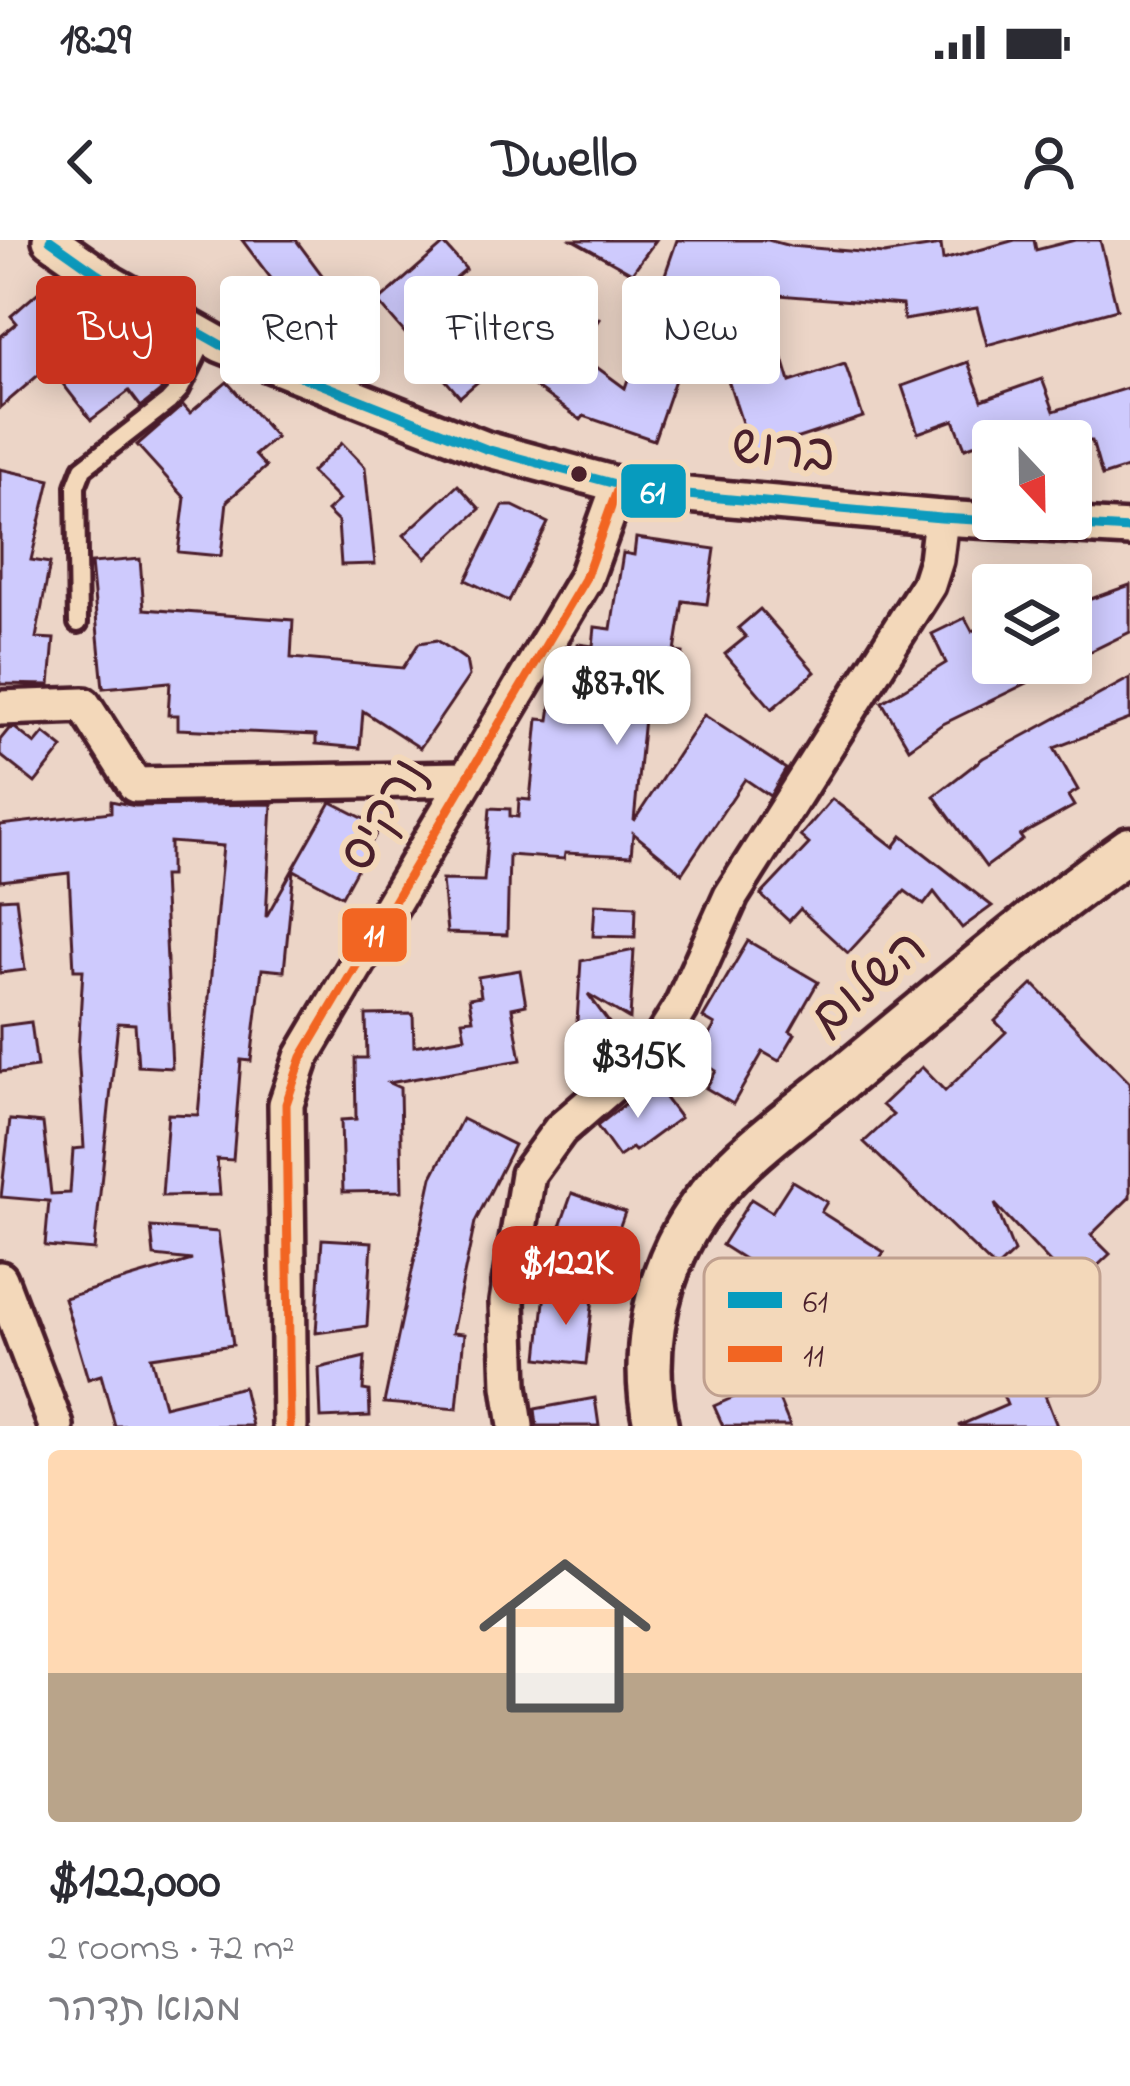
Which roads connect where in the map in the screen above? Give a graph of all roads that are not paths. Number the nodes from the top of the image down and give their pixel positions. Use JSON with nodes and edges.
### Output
{"nodes":[{"id":1,"x":50,"y":240,"type":"edge"},
{"id":2,"x":206,"y":336,"type":"junction"},
{"id":3,"x":619,"y":485,"type":"junction"},
{"id":4,"x":941,"y":518,"type":"junction"},
{"id":5,"x":1130,"y":529,"type":"edge"},
{"id":6,"x":78,"y":623,"type":"dead end"},
{"id":7,"x":0,"y":707,"type":"edge"},
{"id":8,"x":466,"y":779,"type":"junction"},
{"id":9,"x":1130,"y":848,"type":"edge"},
{"id":10,"x":0,"y":1280,"type":"edge"},
{"id":11,"x":56,"y":1426,"type":"edge"},
{"id":12,"x":290,"y":1426,"type":"edge"},
{"id":13,"x":516,"y":1426,"type":"edge"},
{"id":14,"x":656,"y":1426,"type":"edge"}],
"edges":[{"from":1,"to":2,"type":"street","name":"ברוש"},
{"from":2,"to":3,"type":"street","name":"ברוש"},
{"from":2,"to":6,"type":"lane"},
{"from":3,"to":4,"type":"street","name":"ברוש"},
{"from":3,"to":8,"type":"street","name":"נרקיס"},
{"from":4,"to":5,"type":"street","name":"ברוש"},
{"from":4,"to":13,"type":"street"},
{"from":7,"to":8,"type":"street"},
{"from":8,"to":12,"type":"street","name":"נרקיס"},
{"from":9,"to":14,"type":"street","name":"השלום"},
{"from":10,"to":11,"type":"street"}]}
